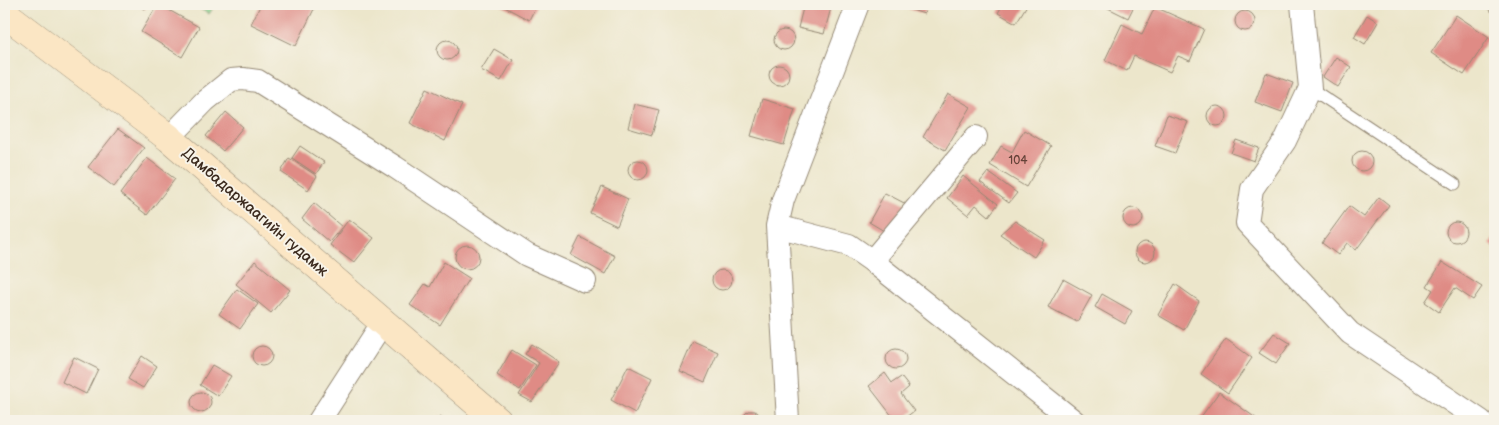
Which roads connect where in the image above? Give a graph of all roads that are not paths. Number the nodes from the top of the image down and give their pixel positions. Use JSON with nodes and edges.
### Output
{"nodes":[{"id":1,"x":858,"y":4,"type":"edge"},
{"id":2,"x":1302,"y":4,"type":"edge"},
{"id":3,"x":4,"y":13,"type":"edge"},
{"id":4,"x":1310,"y":88,"type":"junction"},
{"id":5,"x":976,"y":137,"type":"dead end"},
{"id":6,"x":169,"y":138,"type":"junction"},
{"id":7,"x":1455,"y":184,"type":"dead end"},
{"id":8,"x":777,"y":226,"type":"junction"},
{"id":9,"x":872,"y":262,"type":"junction"},
{"id":10,"x":585,"y":281,"type":"dead end"},
{"id":11,"x":383,"y":322,"type":"junction"},
{"id":12,"x":319,"y":421,"type":"edge"},
{"id":13,"x":498,"y":421,"type":"edge"},
{"id":14,"x":788,"y":421,"type":"edge"},
{"id":15,"x":1074,"y":421,"type":"edge"},
{"id":16,"x":1481,"y":421,"type":"edge"}],
"edges":[{"from":1,"to":8,"type":"street"},
{"from":2,"to":4,"type":"street"},
{"from":3,"to":6,"type":"main road","name":"Дамбадаржаагийн гудамж"},
{"from":4,"to":7,"type":"lane"},
{"from":4,"to":16,"type":"street"},
{"from":5,"to":9,"type":"street"},
{"from":6,"to":10,"type":"street"},
{"from":6,"to":11,"type":"main road","name":"Дамбадаржаагийн гудамж"},
{"from":8,"to":9,"type":"street"},
{"from":8,"to":14,"type":"street"},
{"from":9,"to":15,"type":"street"},
{"from":11,"to":12,"type":"street"},
{"from":11,"to":13,"type":"main road","name":"Дамбадаржаагийн гудамж"}]}
